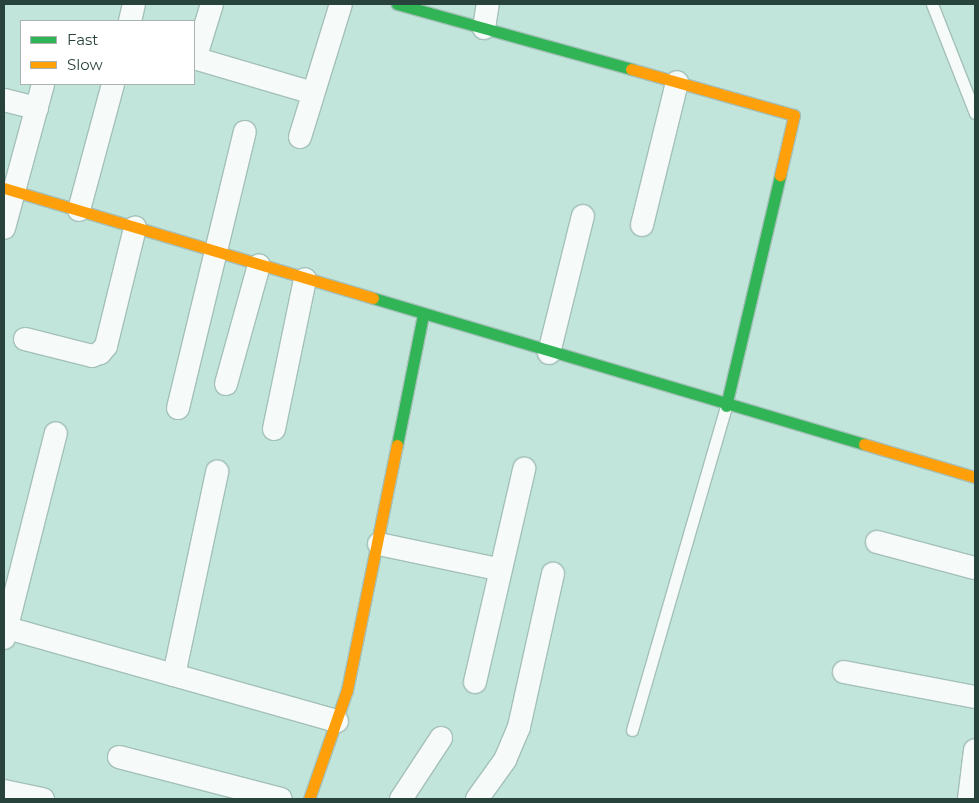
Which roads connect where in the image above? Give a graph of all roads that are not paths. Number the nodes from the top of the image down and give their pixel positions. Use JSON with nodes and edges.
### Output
{"nodes":[{"id":1,"x":134,"y":4,"type":"edge"},
{"id":2,"x":212,"y":4,"type":"edge"},
{"id":3,"x":341,"y":4,"type":"edge"},
{"id":4,"x":397,"y":4,"type":"edge"},
{"id":5,"x":488,"y":4,"type":"edge"},
{"id":6,"x":932,"y":4,"type":"edge"},
{"id":7,"x":130,"y":20,"type":"edge"},
{"id":8,"x":484,"y":28,"type":"junction"},
{"id":9,"x":195,"y":56,"type":"edge"},
{"id":10,"x":195,"y":59,"type":"edge"},
{"id":11,"x":677,"y":82,"type":"junction"},
{"id":12,"x":43,"y":85,"type":"edge"},
{"id":13,"x":113,"y":85,"type":"edge"},
{"id":14,"x":313,"y":93,"type":"junction"},
{"id":15,"x":4,"y":100,"type":"edge"},
{"id":16,"x":37,"y":108,"type":"junction"},
{"id":17,"x":975,"y":113,"type":"edge"},
{"id":18,"x":245,"y":132,"type":"dead end"},
{"id":19,"x":300,"y":137,"type":"dead end"},
{"id":20,"x":9,"y":189,"type":"edge"},
{"id":21,"x":78,"y":210,"type":"junction"},
{"id":22,"x":583,"y":216,"type":"dead end"},
{"id":23,"x":642,"y":225,"type":"dead end"},
{"id":24,"x":4,"y":228,"type":"edge"},
{"id":25,"x":136,"y":228,"type":"junction"},
{"id":26,"x":216,"y":252,"type":"junction"},
{"id":27,"x":259,"y":265,"type":"junction"},
{"id":28,"x":305,"y":279,"type":"junction"},
{"id":29,"x":424,"y":315,"type":"junction"},
{"id":30,"x":25,"y":339,"type":"dead end"},
{"id":31,"x":549,"y":353,"type":"junction"},
{"id":32,"x":226,"y":384,"type":"dead end"},
{"id":33,"x":726,"y":406,"type":"junction"},
{"id":34,"x":178,"y":408,"type":"dead end"},
{"id":35,"x":274,"y":429,"type":"dead end"},
{"id":36,"x":56,"y":433,"type":"dead end"},
{"id":37,"x":524,"y":469,"type":"dead end"},
{"id":38,"x":217,"y":472,"type":"dead end"},
{"id":39,"x":975,"y":477,"type":"edge"},
{"id":40,"x":878,"y":542,"type":"dead end"},
{"id":41,"x":379,"y":544,"type":"junction"},
{"id":42,"x":975,"y":568,"type":"edge"},
{"id":43,"x":498,"y":569,"type":"junction"},
{"id":44,"x":553,"y":574,"type":"dead end"},
{"id":45,"x":5,"y":630,"type":"edge"},
{"id":46,"x":844,"y":672,"type":"dead end"},
{"id":47,"x":174,"y":675,"type":"junction"},
{"id":48,"x":475,"y":682,"type":"dead end"},
{"id":49,"x":975,"y":698,"type":"edge"},
{"id":50,"x":337,"y":722,"type":"junction"},
{"id":51,"x":632,"y":730,"type":"dead end"},
{"id":52,"x":441,"y":738,"type":"dead end"},
{"id":53,"x":975,"y":750,"type":"edge"},
{"id":54,"x":119,"y":757,"type":"dead end"},
{"id":55,"x":4,"y":791,"type":"edge"},
{"id":56,"x":43,"y":799,"type":"edge"},
{"id":57,"x":281,"y":799,"type":"edge"},
{"id":58,"x":309,"y":799,"type":"edge"},
{"id":59,"x":401,"y":799,"type":"edge"},
{"id":60,"x":477,"y":799,"type":"edge"},
{"id":61,"x":970,"y":799,"type":"edge"}],
"edges":[{"from":1,"to":7,"type":"street"},
{"from":2,"to":9,"type":"street"},
{"from":3,"to":14,"type":"street"},
{"from":4,"to":8,"type":"street"},
{"from":5,"to":8,"type":"street"},
{"from":6,"to":17,"type":"lane"},
{"from":8,"to":11,"type":"street"},
{"from":10,"to":14,"type":"street"},
{"from":11,"to":23,"type":"street"},
{"from":11,"to":33,"type":"street"},
{"from":12,"to":16,"type":"street"},
{"from":13,"to":21,"type":"street"},
{"from":14,"to":19,"type":"street"},
{"from":15,"to":16,"type":"street"},
{"from":16,"to":20,"type":"street"},
{"from":18,"to":26,"type":"street"},
{"from":20,"to":21,"type":"street"},
{"from":20,"to":24,"type":"street"},
{"from":21,"to":25,"type":"street"},
{"from":22,"to":31,"type":"street"},
{"from":25,"to":26,"type":"street"},
{"from":25,"to":30,"type":"street"},
{"from":26,"to":27,"type":"street"},
{"from":26,"to":34,"type":"street"},
{"from":27,"to":28,"type":"street"},
{"from":27,"to":32,"type":"street"},
{"from":28,"to":29,"type":"street"},
{"from":28,"to":35,"type":"street"},
{"from":29,"to":31,"type":"street"},
{"from":29,"to":41,"type":"street"},
{"from":31,"to":33,"type":"street"},
{"from":33,"to":39,"type":"street"},
{"from":33,"to":51,"type":"lane"},
{"from":36,"to":45,"type":"street"},
{"from":37,"to":43,"type":"street"},
{"from":38,"to":47,"type":"street"},
{"from":40,"to":42,"type":"street"},
{"from":41,"to":43,"type":"street"},
{"from":41,"to":50,"type":"street"},
{"from":43,"to":48,"type":"street"},
{"from":44,"to":60,"type":"street"},
{"from":45,"to":47,"type":"street"},
{"from":46,"to":49,"type":"street"},
{"from":47,"to":50,"type":"street"},
{"from":50,"to":58,"type":"street"},
{"from":52,"to":59,"type":"street"},
{"from":53,"to":61,"type":"street"},
{"from":54,"to":57,"type":"street"},
{"from":55,"to":56,"type":"street"}]}
